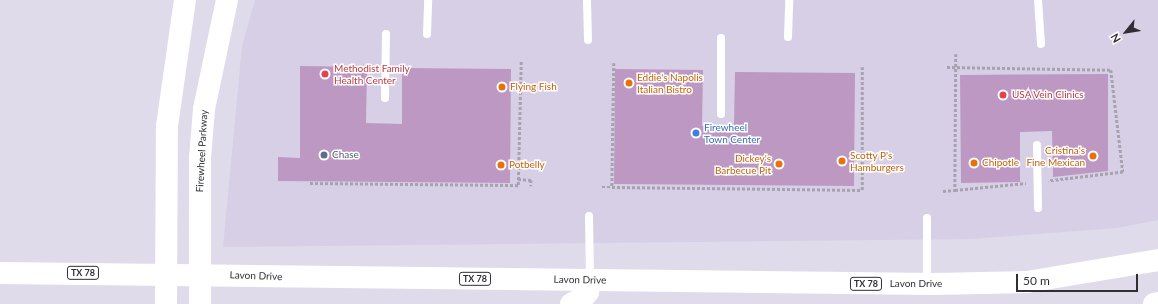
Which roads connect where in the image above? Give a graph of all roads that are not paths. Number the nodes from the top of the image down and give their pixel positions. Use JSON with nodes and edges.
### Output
{"nodes":[{"id":1,"x":185,"y":0,"type":"edge"},
{"id":2,"x":228,"y":0,"type":"edge"},
{"id":3,"x":428,"y":0,"type":"edge"},
{"id":4,"x":587,"y":0,"type":"edge"},
{"id":5,"x":789,"y":0,"type":"edge"},
{"id":6,"x":1038,"y":0,"type":"edge"},
{"id":7,"x":386,"y":34,"type":"dead end"},
{"id":8,"x":427,"y":34,"type":"dead end"},
{"id":9,"x":788,"y":37,"type":"dead end"},
{"id":10,"x":721,"y":38,"type":"dead end"},
{"id":11,"x":588,"y":40,"type":"dead end"},
{"id":12,"x":1041,"y":44,"type":"dead end"},
{"id":13,"x":385,"y":98,"type":"dead end"},
{"id":14,"x":721,"y":114,"type":"dead end"},
{"id":15,"x":1037,"y":145,"type":"dead end"},
{"id":16,"x":1038,"y":208,"type":"dead end"},
{"id":17,"x":589,"y":216,"type":"dead end"},
{"id":18,"x":927,"y":218,"type":"dead end"},
{"id":19,"x":1158,"y":260,"type":"edge"},
{"id":20,"x":0,"y":273,"type":"edge"},
{"id":21,"x":165,"y":273,"type":"junction"},
{"id":22,"x":198,"y":274,"type":"junction"},
{"id":23,"x":590,"y":279,"type":"junction"},
{"id":24,"x":926,"y":284,"type":"junction"},
{"id":25,"x":1158,"y":303,"type":"edge"},
{"id":26,"x":166,"y":304,"type":"edge"},
{"id":27,"x":200,"y":304,"type":"edge"},
{"id":28,"x":571,"y":304,"type":"edge"},
{"id":29,"x":1154,"y":304,"type":"edge"}],
"edges":[{"from":1,"to":21,"type":"main road"},
{"from":2,"to":22,"type":"main road","name":"Firewheel Parkway"},
{"from":3,"to":8,"type":"lane"},
{"from":4,"to":11,"type":"lane"},
{"from":5,"to":9,"type":"lane"},
{"from":6,"to":12,"type":"lane"},
{"from":7,"to":13,"type":"lane"},
{"from":10,"to":14,"type":"lane"},
{"from":15,"to":16,"type":"lane"},
{"from":17,"to":23,"type":"lane"},
{"from":18,"to":24,"type":"lane"},
{"from":19,"to":24,"type":"main road","name":"Lavon Drive","number":"TX 78"},
{"from":20,"to":21,"type":"main road","name":"Lavon Drive","number":"TX 78"},
{"from":21,"to":22,"type":"main road","name":"Lavon Drive","number":"TX 78"},
{"from":21,"to":26,"type":"main road"},
{"from":22,"to":23,"type":"main road","name":"Lavon Drive","number":"TX 78"},
{"from":22,"to":27,"type":"main road","name":"Firewheel Parkway"},
{"from":23,"to":24,"type":"main road","name":"Lavon Drive","number":"TX 78"},
{"from":23,"to":28,"type":"main road"},
{"from":25,"to":29,"type":"main road"}]}
